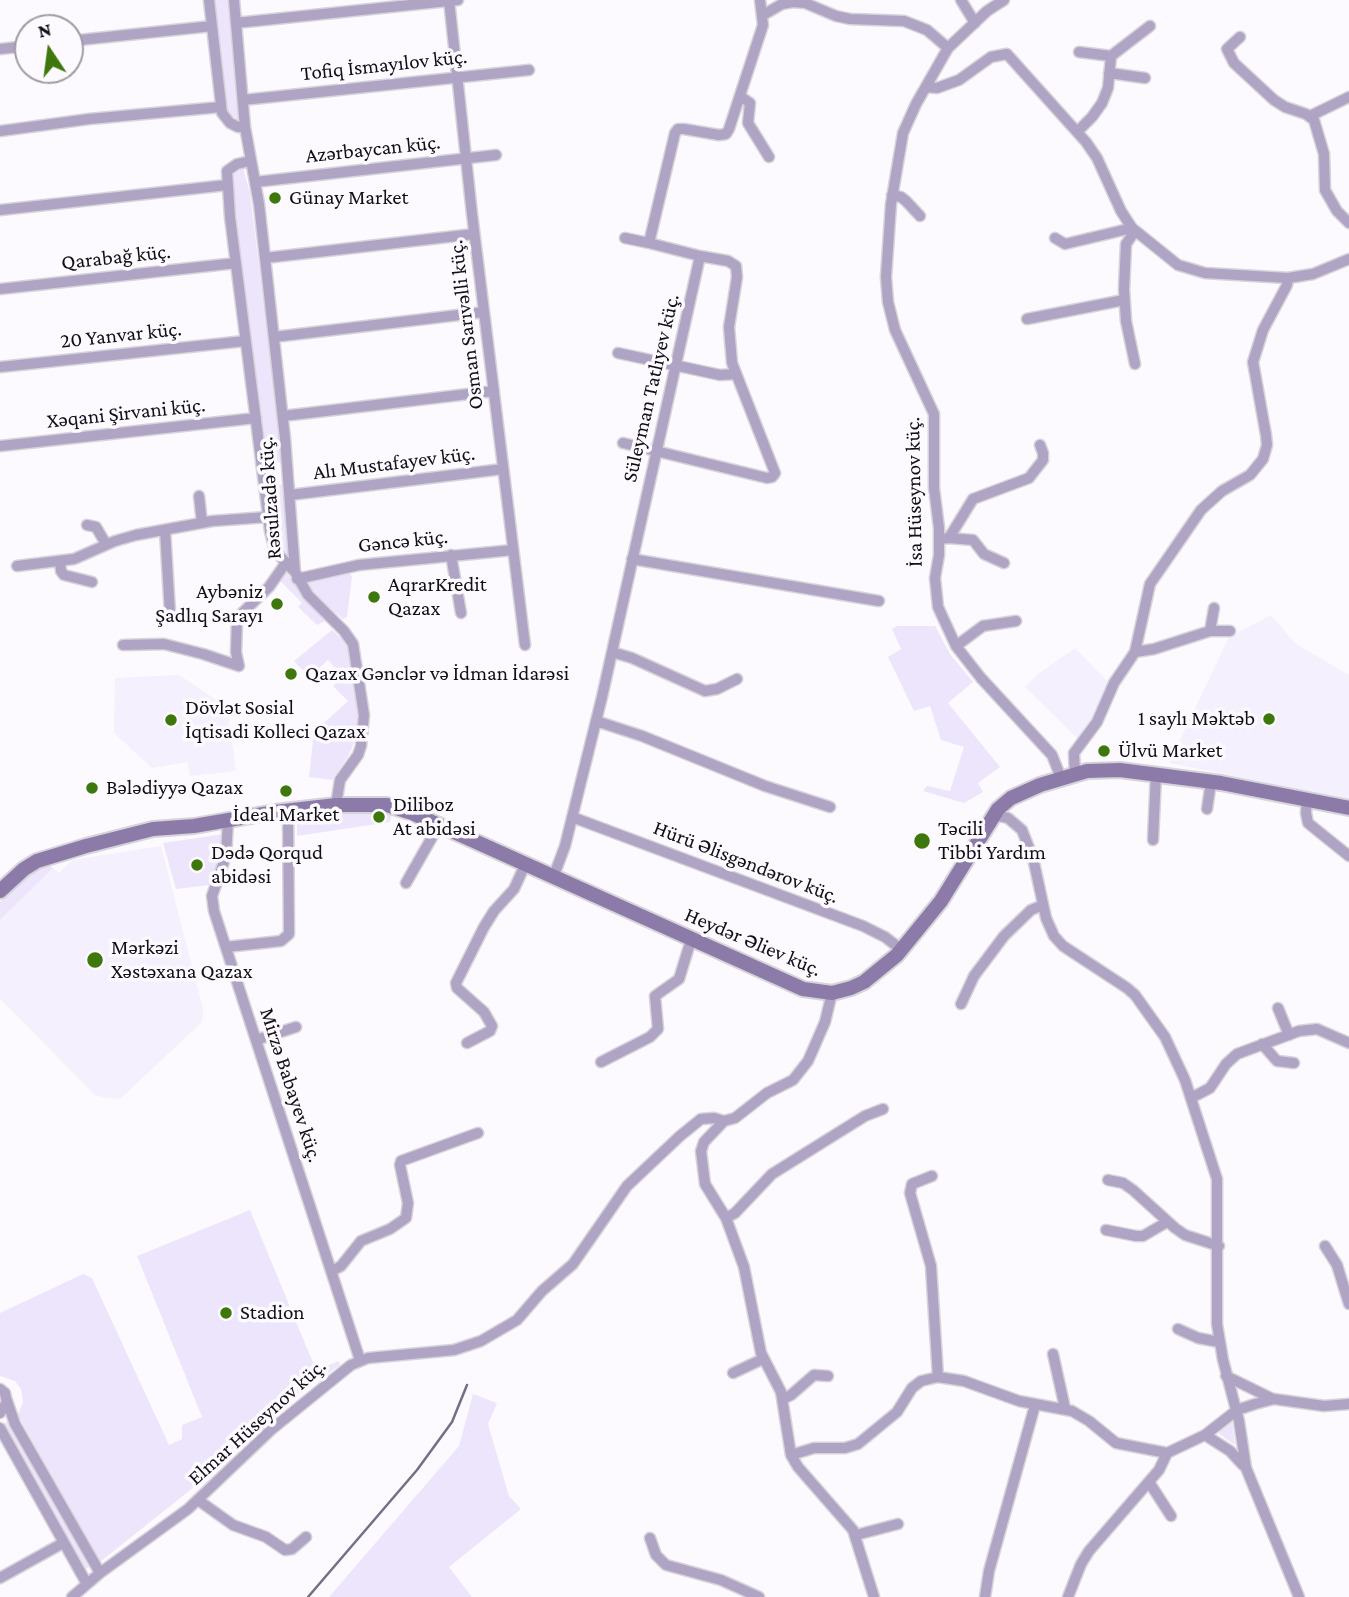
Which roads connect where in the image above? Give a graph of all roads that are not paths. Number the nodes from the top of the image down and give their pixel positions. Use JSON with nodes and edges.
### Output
{"nodes":[{"id":1,"x":209,"y":0,"type":"edge"},
{"id":2,"x":234,"y":0,"type":"edge"},
{"id":3,"x":452,"y":0,"type":"edge"},
{"id":4,"x":760,"y":0,"type":"edge"},
{"id":5,"x":961,"y":0,"type":"edge"},
{"id":6,"x":1004,"y":0,"type":"edge"},
{"id":7,"x":763,"y":15,"type":"junction"},
{"id":8,"x":236,"y":23,"type":"junction"},
{"id":9,"x":975,"y":23,"type":"junction"},
{"id":10,"x":212,"y":26,"type":"junction"},
{"id":11,"x":1150,"y":26,"type":"dead end"},
{"id":12,"x":1240,"y":37,"type":"dead end"},
{"id":13,"x":84,"y":40,"type":"edge"},
{"id":14,"x":948,"y":48,"type":"junction"},
{"id":15,"x":1079,"y":52,"type":"dead end"},
{"id":16,"x":1111,"y":56,"type":"junction"},
{"id":17,"x":529,"y":70,"type":"dead end"},
{"id":18,"x":1109,"y":73,"type":"junction"},
{"id":19,"x":457,"y":77,"type":"junction"},
{"id":20,"x":1145,"y":78,"type":"dead end"},
{"id":21,"x":926,"y":87,"type":"junction"},
{"id":22,"x":740,"y":96,"type":"junction"},
{"id":23,"x":1349,"y":97,"type":"edge"},
{"id":24,"x":243,"y":100,"type":"junction"},
{"id":25,"x":221,"y":107,"type":"junction"},
{"id":26,"x":1310,"y":116,"type":"junction"},
{"id":27,"x":245,"y":127,"type":"junction"},
{"id":28,"x":0,"y":131,"type":"edge"},
{"id":29,"x":1077,"y":132,"type":"junction"},
{"id":30,"x":496,"y":155,"type":"dead end"},
{"id":31,"x":769,"y":157,"type":"dead end"},
{"id":32,"x":466,"y":158,"type":"junction"},
{"id":33,"x":250,"y":161,"type":"junction"},
{"id":34,"x":254,"y":182,"type":"junction"},
{"id":35,"x":227,"y":185,"type":"junction"},
{"id":36,"x":892,"y":195,"type":"junction"},
{"id":37,"x":0,"y":210,"type":"edge"},
{"id":38,"x":920,"y":216,"type":"dead end"},
{"id":39,"x":1349,"y":223,"type":"edge"},
{"id":40,"x":1134,"y":229,"type":"junction"},
{"id":41,"x":474,"y":234,"type":"junction"},
{"id":42,"x":625,"y":238,"type":"dead end"},
{"id":43,"x":1055,"y":238,"type":"dead end"},
{"id":44,"x":649,"y":243,"type":"junction"},
{"id":45,"x":700,"y":256,"type":"junction"},
{"id":46,"x":265,"y":258,"type":"junction"},
{"id":47,"x":1349,"y":260,"type":"edge"},
{"id":48,"x":236,"y":263,"type":"junction"},
{"id":49,"x":1288,"y":278,"type":"junction"},
{"id":50,"x":0,"y":289,"type":"edge"},
{"id":51,"x":1124,"y":300,"type":"junction"},
{"id":52,"x":484,"y":312,"type":"junction"},
{"id":53,"x":1027,"y":319,"type":"dead end"},
{"id":54,"x":274,"y":337,"type":"junction"},
{"id":55,"x":246,"y":341,"type":"junction"},
{"id":56,"x":618,"y":353,"type":"dead end"},
{"id":57,"x":1135,"y":363,"type":"dead end"},
{"id":58,"x":676,"y":365,"type":"junction"},
{"id":59,"x":0,"y":367,"type":"edge"},
{"id":60,"x":736,"y":374,"type":"junction"},
{"id":61,"x":494,"y":391,"type":"junction"},
{"id":62,"x":283,"y":416,"type":"junction"},
{"id":63,"x":256,"y":418,"type":"junction"},
{"id":64,"x":623,"y":443,"type":"dead end"},
{"id":65,"x":1040,"y":445,"type":"dead end"},
{"id":66,"x":0,"y":446,"type":"edge"},
{"id":67,"x":656,"y":451,"type":"junction"},
{"id":68,"x":503,"y":469,"type":"junction"},
{"id":69,"x":290,"y":495,"type":"junction"},
{"id":70,"x":199,"y":496,"type":"dead end"},
{"id":71,"x":268,"y":517,"type":"junction"},
{"id":72,"x":202,"y":523,"type":"junction"},
{"id":73,"x":87,"y":525,"type":"dead end"},
{"id":74,"x":165,"y":530,"type":"junction"},
{"id":75,"x":944,"y":539,"type":"junction"},
{"id":76,"x":106,"y":544,"type":"junction"},
{"id":77,"x":513,"y":550,"type":"junction"},
{"id":78,"x":451,"y":555,"type":"junction"},
{"id":79,"x":632,"y":559,"type":"junction"},
{"id":80,"x":60,"y":562,"type":"junction"},
{"id":81,"x":1004,"y":563,"type":"dead end"},
{"id":82,"x":285,"y":564,"type":"junction"},
{"id":83,"x":17,"y":566,"type":"dead end"},
{"id":84,"x":296,"y":575,"type":"junction"},
{"id":85,"x":92,"y":582,"type":"dead end"},
{"id":86,"x":879,"y":601,"type":"dead end"},
{"id":87,"x":1214,"y":608,"type":"dead end"},
{"id":88,"x":170,"y":612,"type":"dead end"},
{"id":89,"x":461,"y":613,"type":"dead end"},
{"id":90,"x":1016,"y":621,"type":"dead end"},
{"id":91,"x":1210,"y":631,"type":"junction"},
{"id":92,"x":1230,"y":631,"type":"dead end"},
{"id":93,"x":123,"y":645,"type":"dead end"},
{"id":94,"x":524,"y":645,"type":"dead end"},
{"id":95,"x":956,"y":646,"type":"junction"},
{"id":96,"x":612,"y":652,"type":"junction"},
{"id":97,"x":1135,"y":652,"type":"junction"},
{"id":98,"x":737,"y":679,"type":"dead end"},
{"id":99,"x":596,"y":721,"type":"junction"},
{"id":100,"x":1156,"y":774,"type":"junction"},
{"id":101,"x":1068,"y":776,"type":"junction"},
{"id":102,"x":1211,"y":782,"type":"junction"},
{"id":103,"x":1307,"y":798,"type":"junction"},
{"id":104,"x":336,"y":805,"type":"junction"},
{"id":105,"x":830,"y":807,"type":"dead end"},
{"id":106,"x":1349,"y":808,"type":"edge"},
{"id":107,"x":1207,"y":809,"type":"dead end"},
{"id":108,"x":288,"y":810,"type":"junction"},
{"id":109,"x":994,"y":815,"type":"junction"},
{"id":110,"x":572,"y":817,"type":"junction"},
{"id":111,"x":228,"y":821,"type":"junction"},
{"id":112,"x":439,"y":825,"type":"junction"},
{"id":113,"x":194,"y":826,"type":"junction"},
{"id":114,"x":1153,"y":840,"type":"dead end"},
{"id":115,"x":1349,"y":856,"type":"edge"},
{"id":116,"x":525,"y":865,"type":"junction"},
{"id":117,"x":552,"y":878,"type":"junction"},
{"id":118,"x":406,"y":883,"type":"dead end"},
{"id":119,"x":0,"y":891,"type":"edge"},
{"id":120,"x":0,"y":902,"type":"edge"},
{"id":121,"x":1043,"y":905,"type":"junction"},
{"id":122,"x":691,"y":940,"type":"junction"},
{"id":123,"x":226,"y":947,"type":"junction"},
{"id":124,"x":902,"y":950,"type":"junction"},
{"id":125,"x":831,"y":993,"type":"junction"},
{"id":126,"x":961,"y":1004,"type":"dead end"},
{"id":127,"x":1278,"y":1009,"type":"dead end"},
{"id":128,"x":296,"y":1027,"type":"dead end"},
{"id":129,"x":1289,"y":1035,"type":"junction"},
{"id":130,"x":256,"y":1040,"type":"junction"},
{"id":131,"x":467,"y":1043,"type":"dead end"},
{"id":132,"x":1349,"y":1043,"type":"edge"},
{"id":133,"x":1262,"y":1044,"type":"junction"},
{"id":134,"x":601,"y":1062,"type":"dead end"},
{"id":135,"x":1294,"y":1063,"type":"dead end"},
{"id":136,"x":1191,"y":1098,"type":"junction"},
{"id":137,"x":884,"y":1109,"type":"dead end"},
{"id":138,"x":724,"y":1121,"type":"junction"},
{"id":139,"x":478,"y":1133,"type":"dead end"},
{"id":140,"x":932,"y":1176,"type":"dead end"},
{"id":141,"x":1108,"y":1180,"type":"dead end"},
{"id":142,"x":726,"y":1218,"type":"junction"},
{"id":143,"x":1167,"y":1222,"type":"junction"},
{"id":144,"x":1106,"y":1230,"type":"dead end"},
{"id":145,"x":1219,"y":1246,"type":"junction"},
{"id":146,"x":1325,"y":1246,"type":"dead end"},
{"id":147,"x":332,"y":1271,"type":"junction"},
{"id":148,"x":1349,"y":1304,"type":"edge"},
{"id":149,"x":1178,"y":1329,"type":"dead end"},
{"id":150,"x":1219,"y":1342,"type":"junction"},
{"id":151,"x":1053,"y":1354,"type":"dead end"},
{"id":152,"x":763,"y":1359,"type":"junction"},
{"id":153,"x":360,"y":1360,"type":"junction"},
{"id":154,"x":733,"y":1373,"type":"dead end"},
{"id":155,"x":828,"y":1376,"type":"dead end"},
{"id":156,"x":1227,"y":1376,"type":"junction"},
{"id":157,"x":938,"y":1377,"type":"junction"},
{"id":158,"x":2,"y":1391,"type":"edge"},
{"id":159,"x":783,"y":1399,"type":"junction"},
{"id":160,"x":1274,"y":1399,"type":"junction"},
{"id":161,"x":1349,"y":1404,"type":"edge"},
{"id":162,"x":1035,"y":1405,"type":"junction"},
{"id":163,"x":1065,"y":1409,"type":"junction"},
{"id":164,"x":1237,"y":1410,"type":"junction"},
{"id":165,"x":0,"y":1413,"type":"edge"},
{"id":166,"x":0,"y":1428,"type":"edge"},
{"id":167,"x":1205,"y":1435,"type":"junction"},
{"id":168,"x":1167,"y":1452,"type":"junction"},
{"id":169,"x":791,"y":1455,"type":"junction"},
{"id":170,"x":1246,"y":1468,"type":"junction"},
{"id":171,"x":1149,"y":1482,"type":"junction"},
{"id":172,"x":198,"y":1500,"type":"junction"},
{"id":173,"x":1171,"y":1516,"type":"dead end"},
{"id":174,"x":898,"y":1524,"type":"dead end"},
{"id":175,"x":856,"y":1535,"type":"junction"},
{"id":176,"x":306,"y":1537,"type":"dead end"},
{"id":177,"x":650,"y":1538,"type":"dead end"},
{"id":178,"x":63,"y":1543,"type":"junction"},
{"id":179,"x":100,"y":1573,"type":"junction"},
{"id":180,"x":0,"y":1578,"type":"edge"},
{"id":181,"x":87,"y":1584,"type":"junction"},
{"id":182,"x":72,"y":1597,"type":"edge"},
{"id":183,"x":759,"y":1597,"type":"edge"},
{"id":184,"x":874,"y":1597,"type":"edge"},
{"id":185,"x":985,"y":1597,"type":"edge"},
{"id":186,"x":1068,"y":1597,"type":"edge"},
{"id":187,"x":1299,"y":1597,"type":"edge"}],
"edges":[{"from":1,"to":10,"type":"street"},
{"from":2,"to":8,"type":"street"},
{"from":3,"to":8,"type":"street"},
{"from":3,"to":19,"type":"street","name":"Osman Sarıvəlli küç."},
{"from":4,"to":7,"type":"street"},
{"from":5,"to":9,"type":"street"},
{"from":6,"to":9,"type":"street","name":"İsa Hüseynov küç."},
{"from":7,"to":14,"type":"street"},
{"from":7,"to":22,"type":"street"},
{"from":8,"to":24,"type":"street"},
{"from":9,"to":14,"type":"street","name":"İsa Hüseynov küç."},
{"from":10,"to":13,"type":"street"},
{"from":10,"to":25,"type":"street"},
{"from":11,"to":16,"type":"street"},
{"from":12,"to":26,"type":"street"},
{"from":14,"to":21,"type":"street","name":"İsa Hüseynov küç."},
{"from":15,"to":16,"type":"street"},
{"from":16,"to":18,"type":"street"},
{"from":17,"to":19,"type":"street","name":"Tofiq İsmayılov küç."},
{"from":18,"to":20,"type":"street"},
{"from":18,"to":29,"type":"street"},
{"from":19,"to":24,"type":"street","name":"Tofiq İsmayılov küç."},
{"from":19,"to":32,"type":"street","name":"Osman Sarıvəlli küç."},
{"from":21,"to":29,"type":"street"},
{"from":21,"to":36,"type":"street","name":"İsa Hüseynov küç."},
{"from":22,"to":31,"type":"street"},
{"from":22,"to":44,"type":"street"},
{"from":23,"to":26,"type":"street"},
{"from":24,"to":27,"type":"street"},
{"from":25,"to":27,"type":"street"},
{"from":25,"to":28,"type":"street"},
{"from":26,"to":39,"type":"street"},
{"from":27,"to":33,"type":"street","name":"Rəsulzadə küç."},
{"from":29,"to":40,"type":"street"},
{"from":30,"to":32,"type":"street","name":"Azərbaycan küç."},
{"from":32,"to":34,"type":"street","name":"Azərbaycan küç."},
{"from":32,"to":41,"type":"street","name":"Osman Sarıvəlli küç."},
{"from":33,"to":34,"type":"street","name":"Rəsulzadə küç."},
{"from":33,"to":35,"type":"street"},
{"from":34,"to":46,"type":"street","name":"Rəsulzadə küç."},
{"from":35,"to":37,"type":"street"},
{"from":35,"to":48,"type":"street"},
{"from":36,"to":38,"type":"street"},
{"from":36,"to":75,"type":"street","name":"İsa Hüseynov küç."},
{"from":40,"to":43,"type":"street"},
{"from":40,"to":49,"type":"street"},
{"from":40,"to":51,"type":"street"},
{"from":41,"to":46,"type":"street"},
{"from":41,"to":52,"type":"street","name":"Osman Sarıvəlli küç."},
{"from":42,"to":44,"type":"street"},
{"from":44,"to":45,"type":"street"},
{"from":45,"to":58,"type":"street","name":"Süleyman Tatlıyev küç."},
{"from":45,"to":60,"type":"street"},
{"from":46,"to":54,"type":"street","name":"Rəsulzadə küç."},
{"from":47,"to":49,"type":"street"},
{"from":48,"to":50,"type":"street","name":"Qarabağ küç."},
{"from":48,"to":55,"type":"street"},
{"from":49,"to":97,"type":"street"},
{"from":51,"to":53,"type":"street"},
{"from":51,"to":57,"type":"street"},
{"from":52,"to":54,"type":"street"},
{"from":52,"to":61,"type":"street","name":"Osman Sarıvəlli küç."},
{"from":54,"to":62,"type":"street","name":"Rəsulzadə küç."},
{"from":55,"to":59,"type":"street","name":"20 Yanvar küç."},
{"from":55,"to":63,"type":"street"},
{"from":56,"to":58,"type":"street"},
{"from":58,"to":60,"type":"street"},
{"from":58,"to":67,"type":"street","name":"Süleyman Tatlıyev küç."},
{"from":60,"to":67,"type":"street"},
{"from":61,"to":62,"type":"street"},
{"from":61,"to":68,"type":"street","name":"Osman Sarıvəlli küç."},
{"from":62,"to":69,"type":"street","name":"Rəsulzadə küç."},
{"from":63,"to":66,"type":"street","name":"Xəqani Şirvani küç."},
{"from":63,"to":71,"type":"street"},
{"from":64,"to":67,"type":"street"},
{"from":65,"to":75,"type":"street"},
{"from":67,"to":79,"type":"street","name":"Süleyman Tatlıyev küç."},
{"from":68,"to":69,"type":"street","name":"Alı Mustafayev küç."},
{"from":68,"to":77,"type":"street","name":"Osman Sarıvəlli küç."},
{"from":69,"to":84,"type":"street","name":"Rəsulzadə küç."},
{"from":70,"to":72,"type":"street"},
{"from":71,"to":72,"type":"street"},
{"from":71,"to":82,"type":"street"},
{"from":72,"to":74,"type":"street"},
{"from":73,"to":76,"type":"street"},
{"from":74,"to":76,"type":"street"},
{"from":74,"to":88,"type":"street"},
{"from":75,"to":81,"type":"street"},
{"from":75,"to":95,"type":"street","name":"İsa Hüseynov küç."},
{"from":76,"to":80,"type":"street"},
{"from":77,"to":78,"type":"street","name":"Gəncə küç."},
{"from":77,"to":94,"type":"street","name":"Osman Sarıvəlli küç."},
{"from":78,"to":84,"type":"street","name":"Gəncə küç."},
{"from":78,"to":89,"type":"street"},
{"from":79,"to":86,"type":"street"},
{"from":79,"to":96,"type":"street","name":"Süleyman Tatlıyev küç."},
{"from":80,"to":83,"type":"street"},
{"from":80,"to":85,"type":"street"},
{"from":82,"to":84,"type":"street"},
{"from":82,"to":93,"type":"street"},
{"from":84,"to":104,"type":"street","name":"Rəsulzadə küç."},
{"from":87,"to":91,"type":"street"},
{"from":90,"to":95,"type":"street"},
{"from":91,"to":92,"type":"street"},
{"from":91,"to":97,"type":"street"},
{"from":95,"to":101,"type":"street","name":"İsa Hüseynov küç."},
{"from":96,"to":98,"type":"street"},
{"from":96,"to":99,"type":"street","name":"Süleyman Tatlıyev küç."},
{"from":97,"to":101,"type":"street"},
{"from":99,"to":105,"type":"street"},
{"from":99,"to":110,"type":"street","name":"Süleyman Tatlıyev küç."},
{"from":100,"to":101,"type":"main road","name":"Heydər Əliev küç."},
{"from":100,"to":102,"type":"main road","name":"Heydər Əliev küç."},
{"from":100,"to":114,"type":"street"},
{"from":101,"to":109,"type":"main road","name":"Heydər Əliev küç."},
{"from":102,"to":103,"type":"main road","name":"Heydər Əliev küç."},
{"from":102,"to":107,"type":"street"},
{"from":103,"to":106,"type":"main road","name":"Heydər Əliev küç."},
{"from":103,"to":115,"type":"street"},
{"from":104,"to":108,"type":"main road","name":"Heydər Əliev küç."},
{"from":104,"to":112,"type":"main road","name":"Heydər Əliev küç."},
{"from":108,"to":111,"type":"main road","name":"Heydər Əliev küç."},
{"from":108,"to":123,"type":"street"},
{"from":109,"to":121,"type":"street"},
{"from":109,"to":124,"type":"main road","name":"Heydər Əliev küç."},
{"from":110,"to":117,"type":"street","name":"Süleyman Tatlıyev küç."},
{"from":110,"to":124,"type":"street","name":"Hürü Əlisgəndərov küç."},
{"from":111,"to":113,"type":"main road","name":"Heydər Əliev küç."},
{"from":111,"to":123,"type":"street","name":"Mirzə Babayev küç."},
{"from":112,"to":116,"type":"main road","name":"Heydər Əliev küç."},
{"from":112,"to":118,"type":"street"},
{"from":113,"to":119,"type":"main road"},
{"from":113,"to":120,"type":"main road"},
{"from":116,"to":117,"type":"main road","name":"Heydər Əliev küç."},
{"from":116,"to":131,"type":"street"},
{"from":117,"to":122,"type":"main road","name":"Heydər Əliev küç."},
{"from":121,"to":126,"type":"street"},
{"from":121,"to":136,"type":"street"},
{"from":122,"to":125,"type":"main road","name":"Heydər Əliev küç."},
{"from":122,"to":134,"type":"street"},
{"from":123,"to":130,"type":"street","name":"Mirzə Babayev küç."},
{"from":124,"to":125,"type":"main road","name":"Heydər Əliev küç."},
{"from":125,"to":138,"type":"street","name":"Elmar Hüseynov küç."},
{"from":127,"to":129,"type":"street"},
{"from":128,"to":130,"type":"street"},
{"from":129,"to":132,"type":"street"},
{"from":129,"to":133,"type":"street"},
{"from":130,"to":147,"type":"street","name":"Mirzə Babayev küç."},
{"from":133,"to":135,"type":"street"},
{"from":133,"to":136,"type":"street"},
{"from":136,"to":145,"type":"street"},
{"from":137,"to":142,"type":"street"},
{"from":138,"to":142,"type":"street"},
{"from":138,"to":153,"type":"street","name":"Elmar Hüseynov küç."},
{"from":139,"to":147,"type":"street"},
{"from":140,"to":157,"type":"street"},
{"from":141,"to":143,"type":"street"},
{"from":142,"to":152,"type":"street"},
{"from":143,"to":144,"type":"street"},
{"from":143,"to":145,"type":"street"},
{"from":145,"to":150,"type":"street"},
{"from":146,"to":148,"type":"street"},
{"from":147,"to":153,"type":"street","name":"Mirzə Babayev küç."},
{"from":149,"to":150,"type":"street"},
{"from":150,"to":156,"type":"street"},
{"from":151,"to":163,"type":"street"},
{"from":152,"to":154,"type":"street"},
{"from":152,"to":159,"type":"street"},
{"from":153,"to":172,"type":"street","name":"Elmar Hüseynov küç."},
{"from":155,"to":159,"type":"street"},
{"from":156,"to":160,"type":"street"},
{"from":156,"to":164,"type":"street"},
{"from":157,"to":162,"type":"street"},
{"from":157,"to":169,"type":"street"},
{"from":158,"to":165,"type":"street"},
{"from":158,"to":179,"type":"street"},
{"from":159,"to":169,"type":"street"},
{"from":160,"to":161,"type":"street"},
{"from":160,"to":164,"type":"street"},
{"from":162,"to":163,"type":"street"},
{"from":162,"to":185,"type":"street"},
{"from":163,"to":168,"type":"street"},
{"from":164,"to":167,"type":"street"},
{"from":164,"to":170,"type":"street"},
{"from":166,"to":178,"type":"street"},
{"from":167,"to":168,"type":"street"},
{"from":167,"to":170,"type":"street"},
{"from":168,"to":171,"type":"street"},
{"from":169,"to":175,"type":"street"},
{"from":170,"to":187,"type":"street"},
{"from":171,"to":173,"type":"street"},
{"from":171,"to":186,"type":"street"},
{"from":172,"to":176,"type":"street"},
{"from":172,"to":179,"type":"street","name":"Elmar Hüseynov küç."},
{"from":174,"to":175,"type":"street"},
{"from":175,"to":184,"type":"street"},
{"from":177,"to":183,"type":"street"},
{"from":178,"to":180,"type":"street"},
{"from":178,"to":181,"type":"street"},
{"from":179,"to":181,"type":"street","name":"Elmar Hüseynov küç."},
{"from":181,"to":182,"type":"street","name":"Elmar Hüseynov küç."}]}
